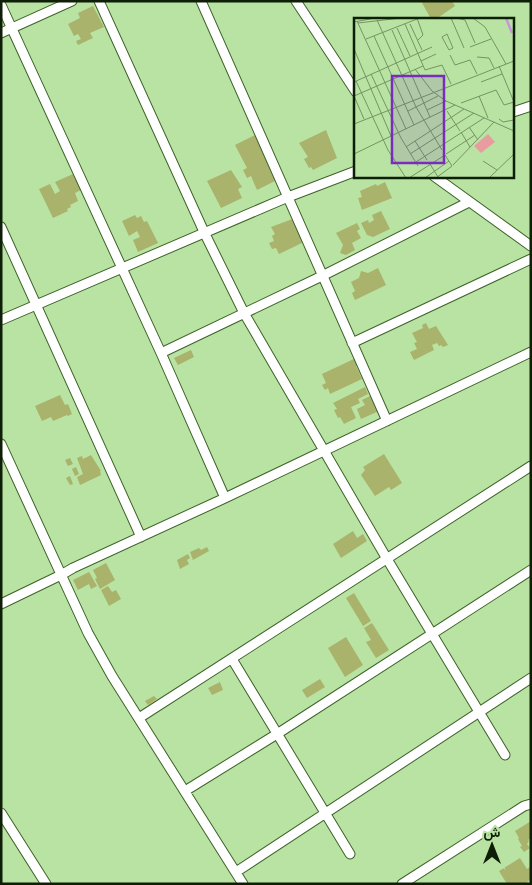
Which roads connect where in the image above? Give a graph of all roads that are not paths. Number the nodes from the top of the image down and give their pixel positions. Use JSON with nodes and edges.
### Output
{"nodes":[{"id":1,"x":72,"y":1,"type":"edge"},
{"id":2,"x":99,"y":1,"type":"edge"},
{"id":3,"x":201,"y":1,"type":"edge"},
{"id":4,"x":296,"y":1,"type":"edge"},
{"id":5,"x":1,"y":5,"type":"edge"},
{"id":6,"x":12,"y":29,"type":"junction"},
{"id":7,"x":1,"y":33,"type":"edge"},
{"id":8,"x":354,"y":89,"type":"edge"},
{"id":9,"x":531,"y":106,"type":"edge"},
{"id":10,"x":514,"y":112,"type":"edge"},
{"id":11,"x":354,"y":172,"type":"edge"},
{"id":12,"x":437,"y":178,"type":"edge"},
{"id":13,"x":288,"y":197,"type":"junction"},
{"id":14,"x":469,"y":202,"type":"junction"},
{"id":15,"x":1,"y":227,"type":"edge"},
{"id":16,"x":205,"y":234,"type":"junction"},
{"id":17,"x":531,"y":246,"type":"edge"},
{"id":18,"x":531,"y":259,"type":"edge"},
{"id":19,"x":122,"y":269,"type":"junction"},
{"id":20,"x":322,"y":276,"type":"junction"},
{"id":21,"x":36,"y":305,"type":"junction"},
{"id":22,"x":244,"y":313,"type":"junction"},
{"id":23,"x":1,"y":320,"type":"edge"},
{"id":24,"x":352,"y":342,"type":"junction"},
{"id":25,"x":531,"y":352,"type":"edge"},
{"id":26,"x":161,"y":353,"type":"junction"},
{"id":27,"x":387,"y":421,"type":"junction"},
{"id":28,"x":1,"y":444,"type":"edge"},
{"id":29,"x":325,"y":451,"type":"junction"},
{"id":30,"x":531,"y":466,"type":"edge"},
{"id":31,"x":225,"y":498,"type":"junction"},
{"id":32,"x":141,"y":537,"type":"junction"},
{"id":33,"x":387,"y":559,"type":"junction"},
{"id":34,"x":531,"y":570,"type":"edge"},
{"id":35,"x":61,"y":575,"type":"junction"},
{"id":36,"x":1,"y":604,"type":"edge"},
{"id":37,"x":432,"y":633,"type":"junction"},
{"id":38,"x":232,"y":659,"type":"junction"},
{"id":39,"x":531,"y":678,"type":"edge"},
{"id":40,"x":479,"y":711,"type":"junction"},
{"id":41,"x":139,"y":718,"type":"junction"},
{"id":42,"x":277,"y":734,"type":"junction"},
{"id":43,"x":505,"y":755,"type":"dead end"},
{"id":44,"x":185,"y":791,"type":"junction"},
{"id":45,"x":531,"y":804,"type":"edge"},
{"id":46,"x":1,"y":813,"type":"edge"},
{"id":47,"x":326,"y":814,"type":"junction"},
{"id":48,"x":350,"y":854,"type":"dead end"},
{"id":49,"x":236,"y":872,"type":"junction"},
{"id":50,"x":46,"y":884,"type":"edge"},
{"id":51,"x":243,"y":884,"type":"edge"},
{"id":52,"x":402,"y":884,"type":"edge"}],
"edges":[{"from":1,"to":6,"type":"street"},
{"from":2,"to":16,"type":"street"},
{"from":3,"to":13,"type":"street"},
{"from":4,"to":8,"type":"street"},
{"from":5,"to":6,"type":"street"},
{"from":6,"to":7,"type":"street"},
{"from":6,"to":19,"type":"street"},
{"from":9,"to":10,"type":"street"},
{"from":11,"to":13,"type":"street"},
{"from":12,"to":14,"type":"street"},
{"from":13,"to":16,"type":"street"},
{"from":13,"to":20,"type":"street"},
{"from":14,"to":17,"type":"street"},
{"from":14,"to":20,"type":"street"},
{"from":15,"to":21,"type":"street"},
{"from":16,"to":19,"type":"street"},
{"from":16,"to":22,"type":"street"},
{"from":18,"to":24,"type":"street"},
{"from":19,"to":21,"type":"street"},
{"from":19,"to":26,"type":"street"},
{"from":20,"to":22,"type":"street"},
{"from":20,"to":24,"type":"street"},
{"from":21,"to":23,"type":"street"},
{"from":21,"to":32,"type":"street"},
{"from":22,"to":26,"type":"street"},
{"from":22,"to":29,"type":"street"},
{"from":24,"to":27,"type":"street"},
{"from":25,"to":27,"type":"street"},
{"from":26,"to":31,"type":"street"},
{"from":27,"to":29,"type":"street"},
{"from":28,"to":35,"type":"street"},
{"from":29,"to":31,"type":"street"},
{"from":29,"to":33,"type":"street"},
{"from":30,"to":33,"type":"street"},
{"from":31,"to":32,"type":"street"},
{"from":32,"to":35,"type":"street"},
{"from":33,"to":37,"type":"street"},
{"from":33,"to":38,"type":"street"},
{"from":34,"to":37,"type":"street"},
{"from":35,"to":36,"type":"street"},
{"from":35,"to":41,"type":"street"},
{"from":37,"to":40,"type":"street"},
{"from":37,"to":42,"type":"street"},
{"from":38,"to":41,"type":"street"},
{"from":38,"to":42,"type":"street"},
{"from":39,"to":40,"type":"street"},
{"from":40,"to":43,"type":"street"},
{"from":40,"to":47,"type":"street"},
{"from":41,"to":44,"type":"street"},
{"from":42,"to":44,"type":"street"},
{"from":42,"to":47,"type":"street"},
{"from":44,"to":49,"type":"street"},
{"from":45,"to":52,"type":"street"},
{"from":46,"to":50,"type":"street"},
{"from":47,"to":48,"type":"street"},
{"from":47,"to":49,"type":"street"},
{"from":49,"to":51,"type":"street"}]}
